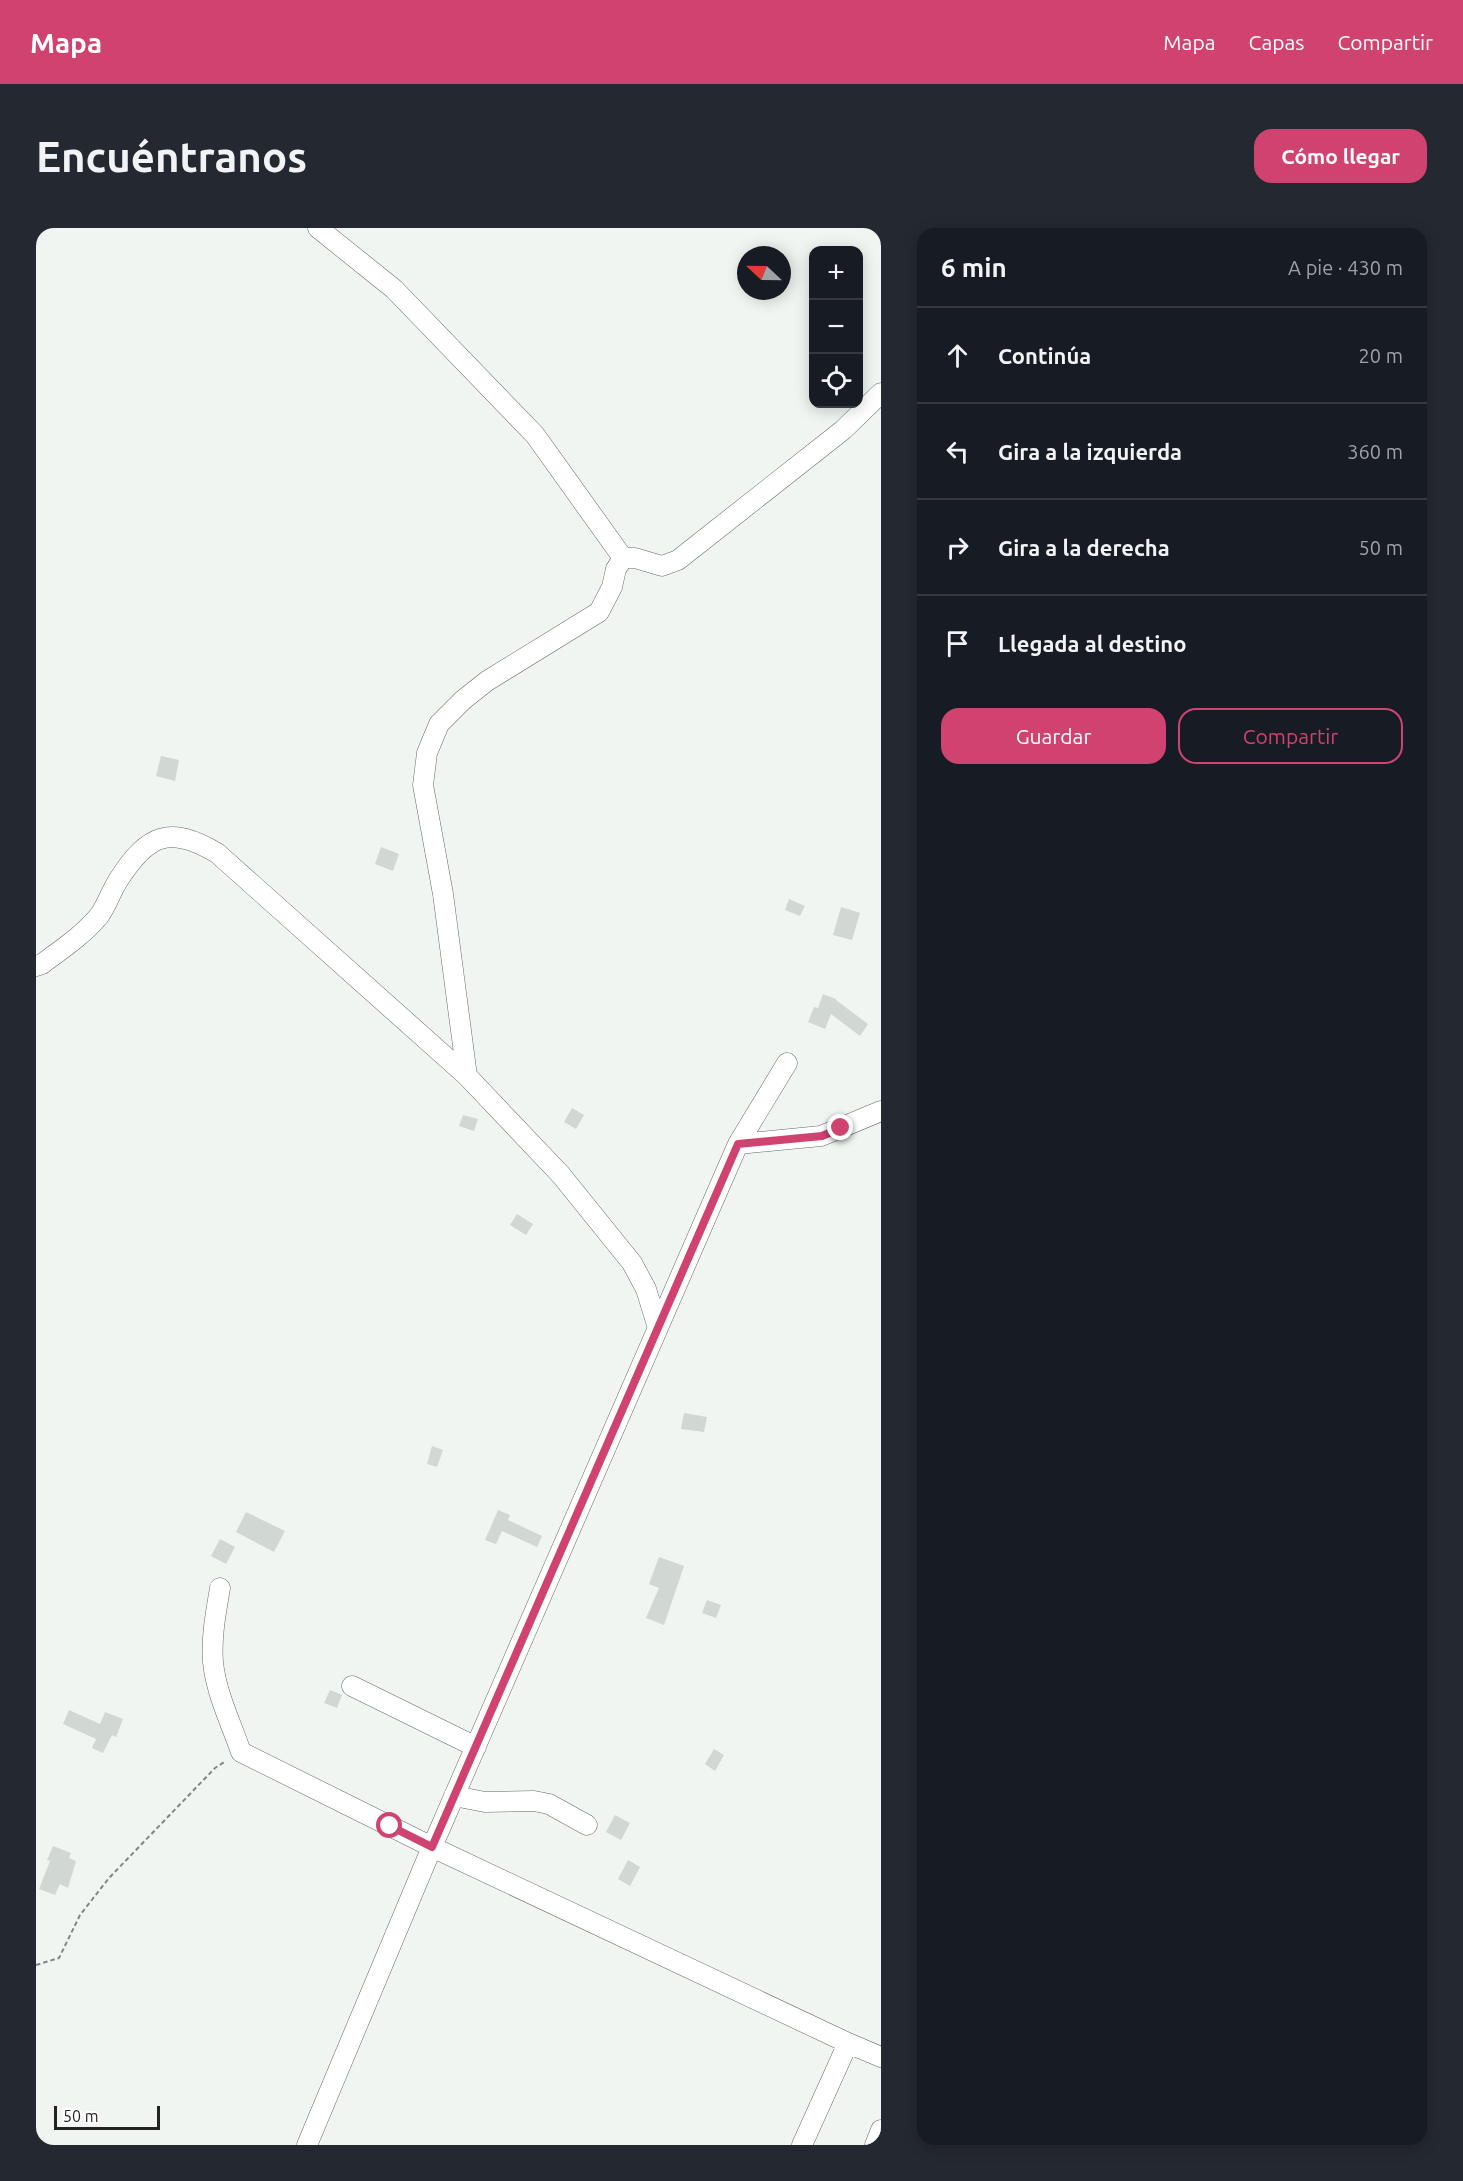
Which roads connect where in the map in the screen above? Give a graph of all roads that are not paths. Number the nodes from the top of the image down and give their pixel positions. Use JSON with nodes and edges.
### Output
{"nodes":[{"id":1,"x":318,"y":228,"type":"edge"},
{"id":2,"x":881,"y":393,"type":"edge"},
{"id":3,"x":623,"y":558,"type":"junction"},
{"id":4,"x":36,"y":966,"type":"edge"},
{"id":5,"x":787,"y":1063,"type":"dead end"},
{"id":6,"x":467,"y":1076,"type":"junction"},
{"id":7,"x":881,"y":1111,"type":"edge"},
{"id":8,"x":738,"y":1144,"type":"junction"},
{"id":9,"x":658,"y":1328,"type":"junction"},
{"id":10,"x":220,"y":1588,"type":"dead end"},
{"id":11,"x":352,"y":1686,"type":"dead end"},
{"id":12,"x":476,"y":1747,"type":"junction"},
{"id":13,"x":454,"y":1796,"type":"junction"},
{"id":14,"x":587,"y":1825,"type":"dead end"},
{"id":15,"x":432,"y":1847,"type":"junction"},
{"id":16,"x":848,"y":2043,"type":"junction"},
{"id":17,"x":881,"y":2057,"type":"edge"},
{"id":18,"x":881,"y":2130,"type":"edge"},
{"id":19,"x":307,"y":2145,"type":"edge"},
{"id":20,"x":802,"y":2145,"type":"edge"},
{"id":21,"x":874,"y":2145,"type":"edge"}],
"edges":[{"from":1,"to":3,"type":"street"},
{"from":2,"to":3,"type":"street"},
{"from":3,"to":6,"type":"street"},
{"from":4,"to":6,"type":"street"},
{"from":5,"to":8,"type":"street"},
{"from":6,"to":9,"type":"street"},
{"from":7,"to":8,"type":"street"},
{"from":8,"to":9,"type":"street"},
{"from":9,"to":12,"type":"street"},
{"from":10,"to":15,"type":"street"},
{"from":11,"to":12,"type":"street"},
{"from":12,"to":13,"type":"street"},
{"from":13,"to":14,"type":"street"},
{"from":13,"to":15,"type":"street"},
{"from":15,"to":16,"type":"street"},
{"from":15,"to":19,"type":"street"},
{"from":16,"to":17,"type":"street"},
{"from":16,"to":20,"type":"street"},
{"from":18,"to":21,"type":"street"}]}
